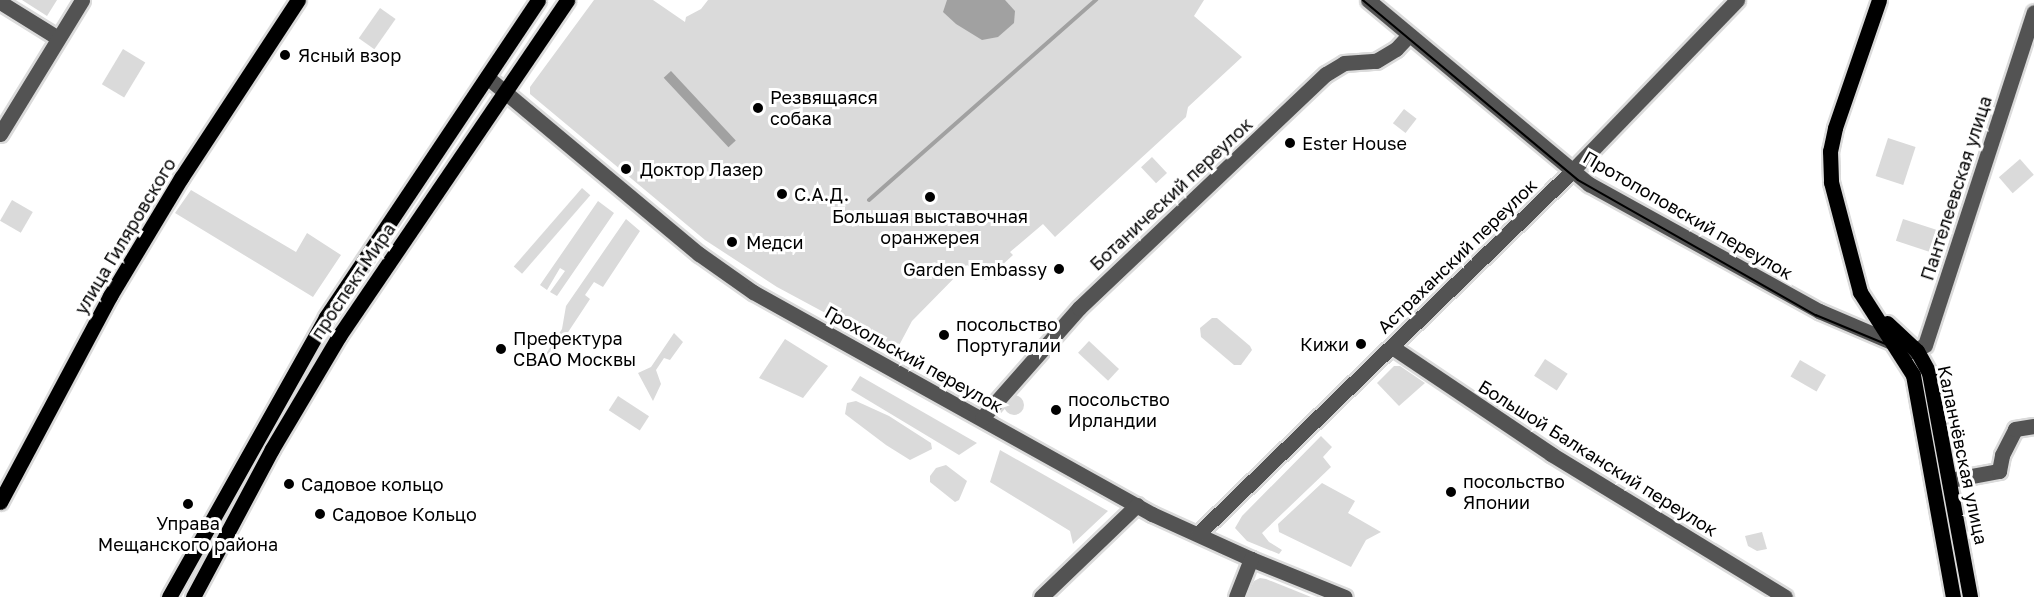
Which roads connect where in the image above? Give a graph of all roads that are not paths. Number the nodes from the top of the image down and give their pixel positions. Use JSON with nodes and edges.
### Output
{"nodes":[{"id":1,"x":82,"y":0,"type":"edge"},
{"id":2,"x":298,"y":0,"type":"edge"},
{"id":3,"x":538,"y":0,"type":"edge"},
{"id":4,"x":567,"y":0,"type":"edge"},
{"id":5,"x":1368,"y":0,"type":"edge"},
{"id":6,"x":1879,"y":0,"type":"edge"},
{"id":7,"x":0,"y":2,"type":"edge"},
{"id":8,"x":1730,"y":2,"type":"edge"},
{"id":9,"x":2034,"y":12,"type":"edge"},
{"id":10,"x":1409,"y":35,"type":"junction"},
{"id":11,"x":58,"y":38,"type":"junction"},
{"id":12,"x":486,"y":77,"type":"junction"},
{"id":13,"x":505,"y":91,"type":"junction"},
{"id":14,"x":0,"y":134,"type":"edge"},
{"id":15,"x":1571,"y":171,"type":"junction"},
{"id":16,"x":1869,"y":307,"type":"junction"},
{"id":17,"x":1895,"y":345,"type":"junction"},
{"id":18,"x":1392,"y":346,"type":"junction"},
{"id":19,"x":1917,"y":351,"type":"junction"},
{"id":20,"x":982,"y":418,"type":"junction"},
{"id":21,"x":2034,"y":426,"type":"edge"},
{"id":22,"x":1950,"y":480,"type":"junction"},
{"id":23,"x":0,"y":502,"type":"edge"},
{"id":24,"x":1137,"y":505,"type":"junction"},
{"id":25,"x":1198,"y":534,"type":"junction"},
{"id":26,"x":1251,"y":559,"type":"junction"},
{"id":27,"x":169,"y":597,"type":"edge"},
{"id":28,"x":193,"y":597,"type":"edge"},
{"id":29,"x":1041,"y":597,"type":"edge"},
{"id":30,"x":1236,"y":597,"type":"edge"},
{"id":31,"x":1345,"y":597,"type":"edge"},
{"id":32,"x":1785,"y":597,"type":"edge"},
{"id":33,"x":1953,"y":597,"type":"edge"},
{"id":34,"x":1970,"y":597,"type":"edge"}],
"edges":[{"from":1,"to":11,"type":"street"},
{"from":2,"to":23,"type":"main road","name":"улица Гиляровского"},
{"from":3,"to":12,"type":"main road","name":"проспект Мира"},
{"from":4,"to":13,"type":"main road","name":"проспект Мира"},
{"from":5,"to":10,"type":"street","name":"Протопоповский переулок"},
{"from":6,"to":16,"type":"main road"},
{"from":7,"to":11,"type":"street"},
{"from":8,"to":15,"type":"street","name":"Астраханский переулок"},
{"from":9,"to":19,"type":"street","name":"Пантелеевская улица"},
{"from":10,"to":15,"type":"street","name":"Протопоповский переулок"},
{"from":10,"to":20,"type":"street","name":"Ботанический переулок"},
{"from":11,"to":14,"type":"street"},
{"from":12,"to":13,"type":"street","name":"Грохольский переулок"},
{"from":12,"to":27,"type":"main road","name":"проспект Мира"},
{"from":13,"to":20,"type":"street","name":"Грохольский переулок"},
{"from":13,"to":28,"type":"main road","name":"проспект Мира"},
{"from":15,"to":17,"type":"street","name":"Протопоповский переулок"},
{"from":15,"to":18,"type":"street","name":"Астраханский переулок"},
{"from":16,"to":17,"type":"main road","name":"Каланчёвская улица"},
{"from":16,"to":19,"type":"main road","name":"Каланчёвская улица"},
{"from":17,"to":19,"type":"street"},
{"from":17,"to":33,"type":"main road","name":"Каланчёвская улица"},
{"from":18,"to":25,"type":"street","name":"Астраханский переулок"},
{"from":18,"to":32,"type":"street","name":"Большой Балканский переулок"},
{"from":19,"to":22,"type":"main road","name":"Каланчёвская улица"},
{"from":20,"to":24,"type":"street","name":"Грохольский переулок"},
{"from":21,"to":22,"type":"street"},
{"from":22,"to":34,"type":"main road","name":"Каланчёвская улица"},
{"from":24,"to":25,"type":"street","name":"Грохольский переулок"},
{"from":24,"to":29,"type":"street"},
{"from":25,"to":26,"type":"street","name":"Грохольский переулок"},
{"from":26,"to":30,"type":"street"},
{"from":26,"to":31,"type":"street","name":"Грохольский переулок"}]}
